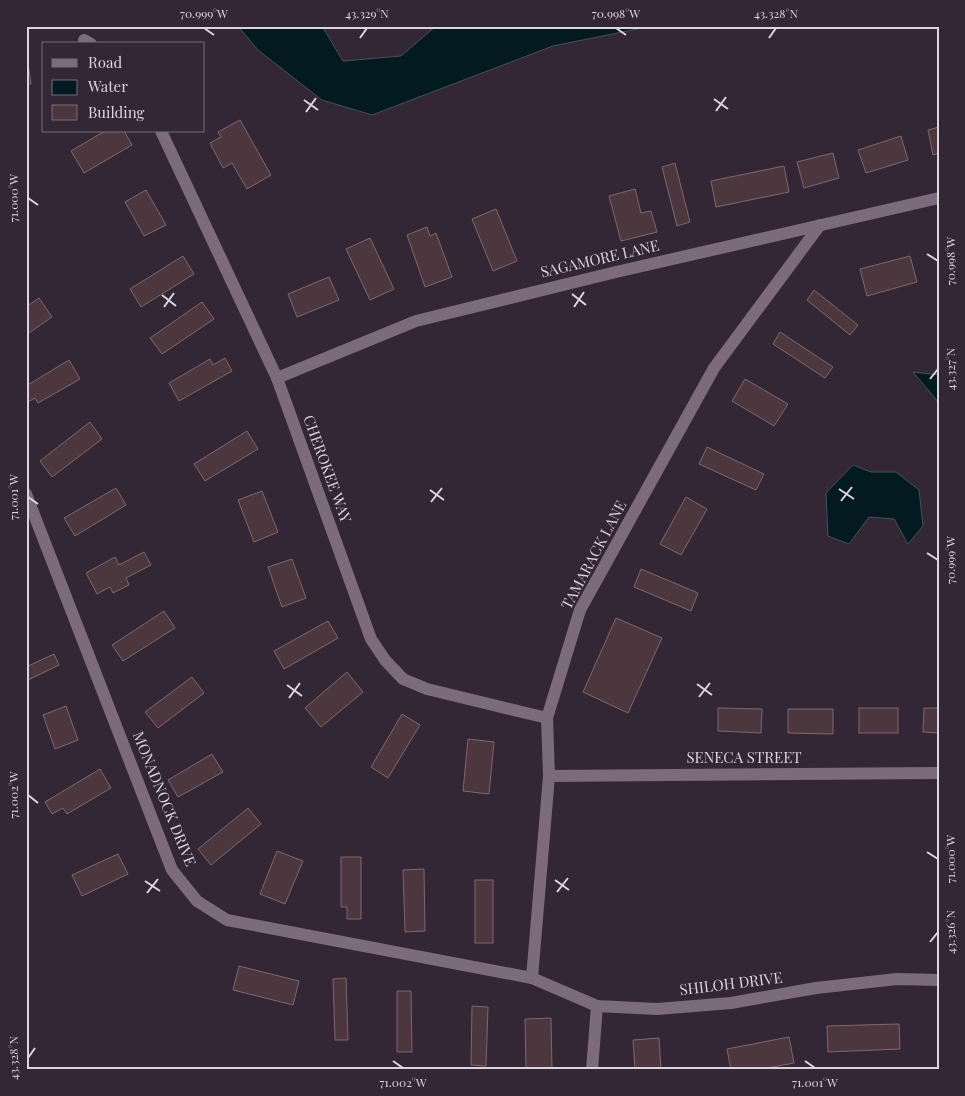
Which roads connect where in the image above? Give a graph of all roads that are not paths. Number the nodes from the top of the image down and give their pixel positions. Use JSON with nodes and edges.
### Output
{"nodes":[{"id":1,"x":161,"y":132,"type":"edge"},
{"id":2,"x":939,"y":198,"type":"edge"},
{"id":3,"x":820,"y":225,"type":"junction"},
{"id":4,"x":276,"y":378,"type":"junction"},
{"id":5,"x":26,"y":494,"type":"edge"},
{"id":6,"x":546,"y":718,"type":"junction"},
{"id":7,"x":939,"y":773,"type":"edge"},
{"id":8,"x":549,"y":776,"type":"junction"},
{"id":9,"x":532,"y":978,"type":"junction"},
{"id":10,"x":939,"y":980,"type":"edge"},
{"id":11,"x":597,"y":1006,"type":"junction"},
{"id":12,"x":592,"y":1070,"type":"edge"}],
"edges":[{"from":1,"to":4,"type":"street","name":"CHEROKEE WAY"},
{"from":2,"to":3,"type":"street","name":"SAGAMORE LANE"},
{"from":3,"to":4,"type":"street","name":"SAGAMORE LANE"},
{"from":3,"to":6,"type":"street","name":"TAMARACK LANE"},
{"from":4,"to":6,"type":"street","name":"CHEROKEE WAY"},
{"from":5,"to":9,"type":"street","name":"MONADNOCK DRIVE"},
{"from":6,"to":8,"type":"street","name":"TAMARACK LANE"},
{"from":7,"to":8,"type":"street","name":"SENECA STREET"},
{"from":8,"to":9,"type":"street","name":"TAMARACK LANE"},
{"from":9,"to":11,"type":"street","name":"SHILOH DRIVE"},
{"from":10,"to":11,"type":"street","name":"SHILOH DRIVE"},
{"from":11,"to":12,"type":"street"}]}
